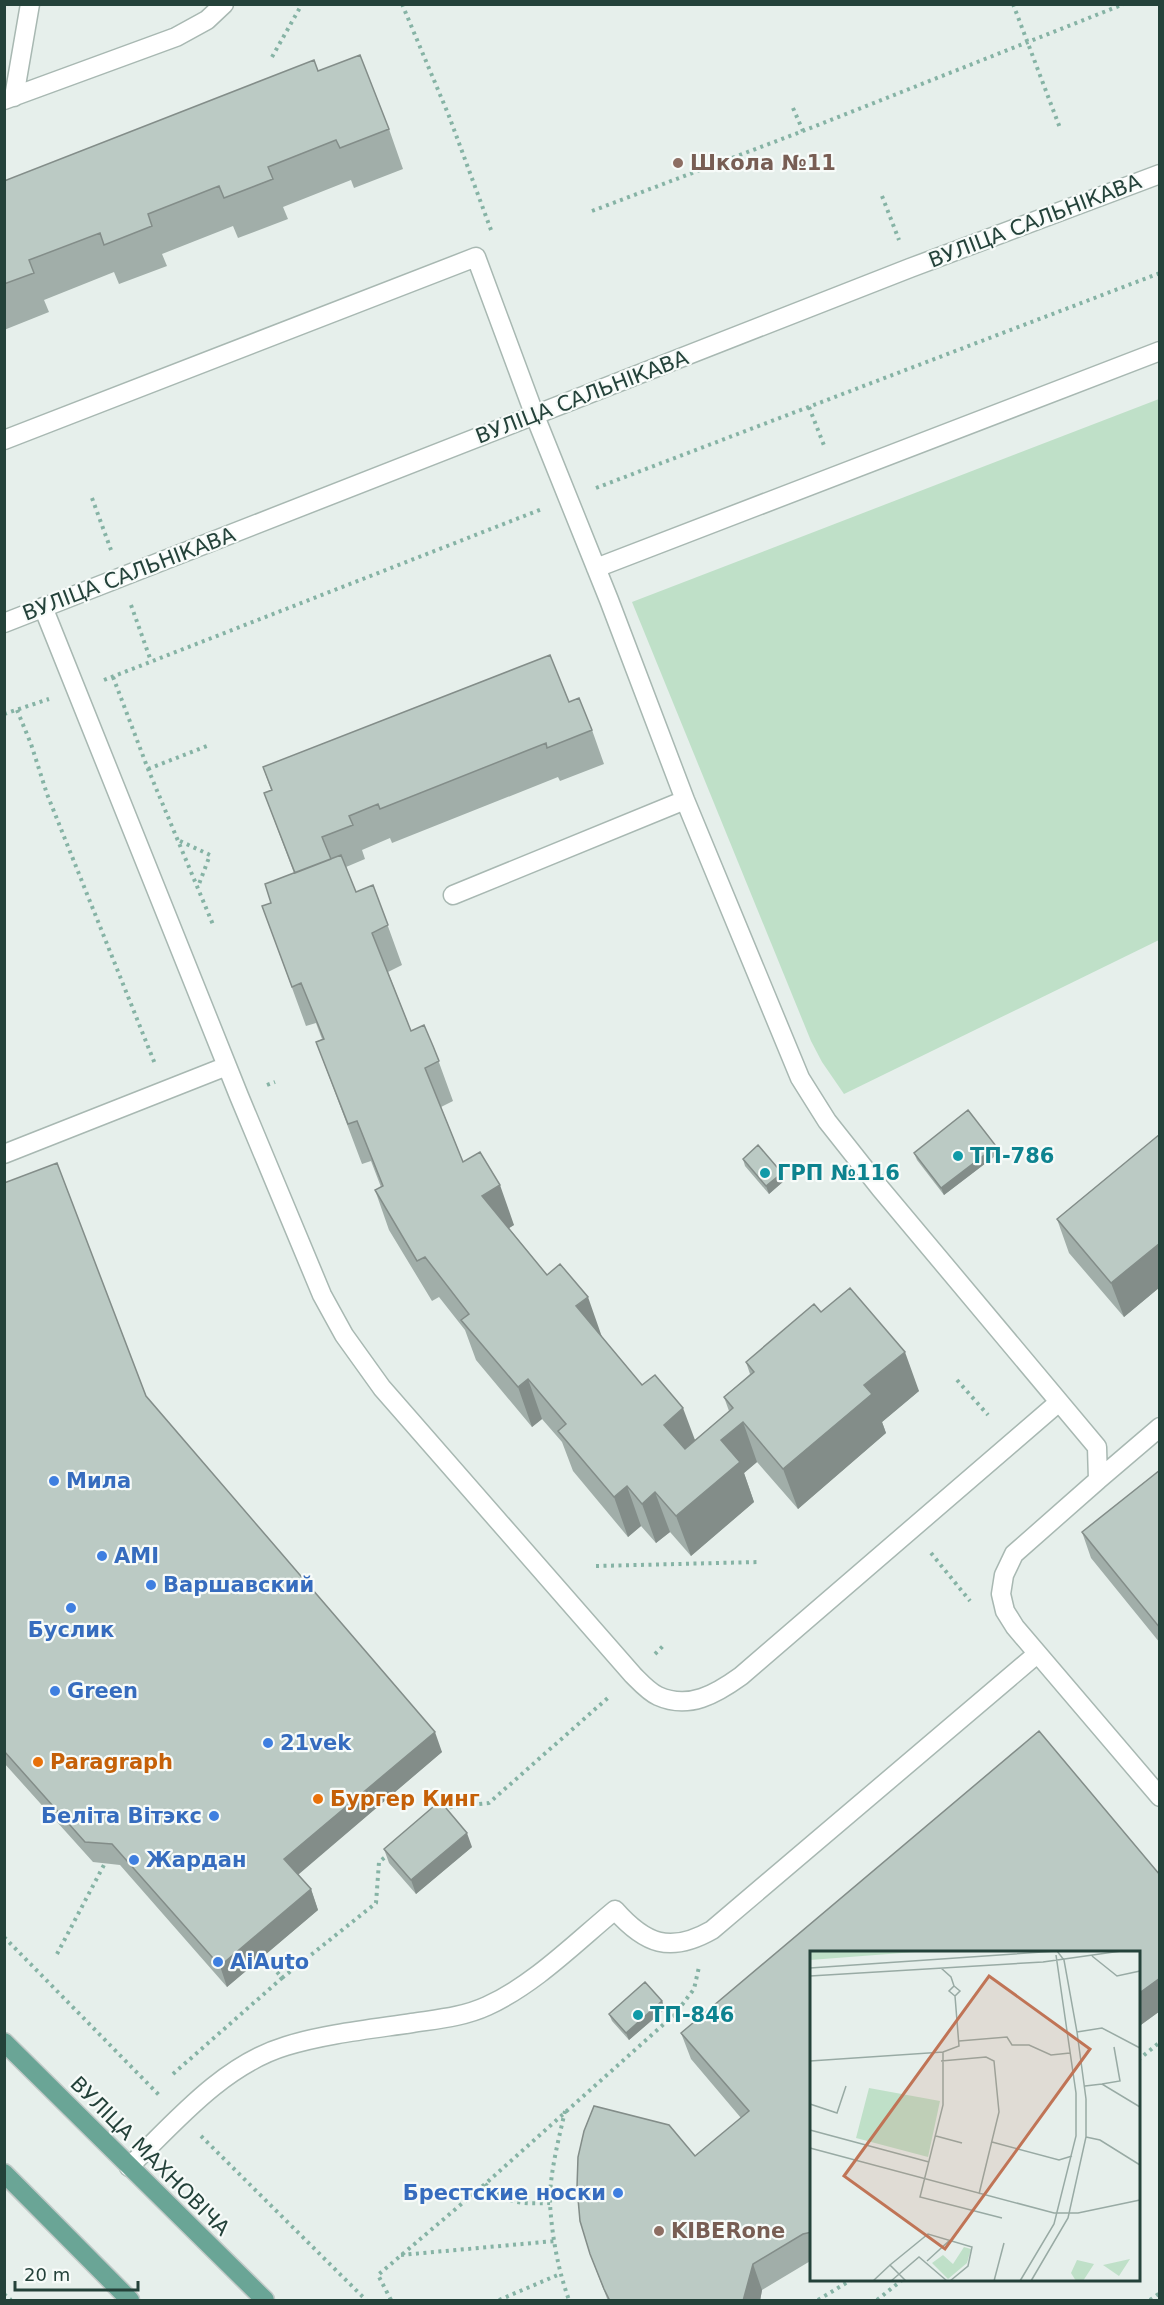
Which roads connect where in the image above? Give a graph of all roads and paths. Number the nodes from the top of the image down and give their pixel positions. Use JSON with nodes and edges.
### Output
{"nodes":[{"id":1,"x":30,"y":4,"type":"edge"},
{"id":2,"x":224,"y":4,"type":"edge"},
{"id":3,"x":302,"y":4,"type":"edge"},
{"id":4,"x":402,"y":4,"type":"edge"},
{"id":5,"x":1013,"y":4,"type":"edge"},
{"id":6,"x":1124,"y":4,"type":"edge"},
{"id":7,"x":1027,"y":41,"type":"junction"},
{"id":8,"x":272,"y":57,"type":"dead end"},
{"id":9,"x":9,"y":98,"type":"edge"},
{"id":10,"x":793,"y":108,"type":"dead end"},
{"id":11,"x":1060,"y":128,"type":"dead end"},
{"id":12,"x":803,"y":131,"type":"junction"},
{"id":13,"x":1160,"y":174,"type":"edge"},
{"id":14,"x":882,"y":196,"type":"dead end"},
{"id":15,"x":592,"y":211,"type":"dead end"},
{"id":16,"x":494,"y":237,"type":"dead end"},
{"id":17,"x":910,"y":268,"type":"junction"},
{"id":18,"x":1160,"y":351,"type":"edge"},
{"id":19,"x":535,"y":416,"type":"junction"},
{"id":20,"x":4,"y":440,"type":"edge"},
{"id":21,"x":596,"y":568,"type":"junction"},
{"id":22,"x":43,"y":607,"type":"junction"},
{"id":23,"x":4,"y":622,"type":"edge"},
{"id":24,"x":113,"y":676,"type":"dead end"},
{"id":25,"x":17,"y":710,"type":"dead end"},
{"id":26,"x":207,"y":746,"type":"dead end"},
{"id":27,"x":148,"y":769,"type":"junction"},
{"id":28,"x":685,"y":800,"type":"junction"},
{"id":29,"x":179,"y":841,"type":"junction"},
{"id":30,"x":198,"y":885,"type":"junction"},
{"id":31,"x":453,"y":895,"type":"dead end"},
{"id":32,"x":214,"y":927,"type":"dead end"},
{"id":33,"x":227,"y":1066,"type":"junction"},
{"id":34,"x":166,"y":1091,"type":"junction"},
{"id":35,"x":4,"y":1154,"type":"edge"},
{"id":36,"x":957,"y":1380,"type":"dead end"},
{"id":37,"x":1059,"y":1402,"type":"junction"},
{"id":38,"x":988,"y":1415,"type":"dead end"},
{"id":39,"x":1160,"y":1427,"type":"edge"},
{"id":40,"x":1098,"y":1480,"type":"junction"},
{"id":41,"x":759,"y":1562,"type":"dead end"},
{"id":42,"x":596,"y":1566,"type":"dead end"},
{"id":43,"x":665,"y":1644,"type":"dead end"},
{"id":44,"x":1037,"y":1654,"type":"junction"},
{"id":45,"x":633,"y":1675,"type":"junction"},
{"id":46,"x":1160,"y":1797,"type":"edge"},
{"id":47,"x":435,"y":1814,"type":"edge"},
{"id":48,"x":395,"y":1849,"type":"edge"},
{"id":49,"x":105,"y":1863,"type":"edge"},
{"id":50,"x":695,"y":1940,"type":"junction"},
{"id":51,"x":57,"y":1954,"type":"dead end"},
{"id":52,"x":264,"y":1956,"type":"edge"},
{"id":53,"x":282,"y":1978,"type":"junction"},
{"id":54,"x":4,"y":2042,"type":"edge"},
{"id":55,"x":1160,"y":2042,"type":"edge"},
{"id":56,"x":1140,"y":2058,"type":"edge"},
{"id":57,"x":173,"y":2074,"type":"dead end"},
{"id":58,"x":565,"y":2110,"type":"junction"},
{"id":59,"x":129,"y":2167,"type":"junction"},
{"id":60,"x":4,"y":2173,"type":"edge"},
{"id":61,"x":484,"y":2184,"type":"junction"},
{"id":62,"x":550,"y":2203,"type":"junction"},
{"id":63,"x":555,"y":2241,"type":"junction"},
{"id":64,"x":401,"y":2255,"type":"junction"},
{"id":65,"x":560,"y":2274,"type":"junction"},
{"id":66,"x":849,"y":2281,"type":"edge"},
{"id":67,"x":901,"y":2281,"type":"edge"},
{"id":68,"x":1160,"y":2293,"type":"edge"},
{"id":69,"x":4,"y":2294,"type":"edge"},
{"id":70,"x":11,"y":2301,"type":"edge"},
{"id":71,"x":130,"y":2301,"type":"edge"},
{"id":72,"x":266,"y":2301,"type":"edge"},
{"id":73,"x":391,"y":2301,"type":"edge"},
{"id":74,"x":499,"y":2301,"type":"edge"},
{"id":75,"x":569,"y":2301,"type":"edge"},
{"id":76,"x":818,"y":2301,"type":"edge"},
{"id":77,"x":877,"y":2301,"type":"edge"},
{"id":78,"x":1150,"y":2301,"type":"edge"}],
"edges":[{"from":1,"to":9,"type":"street"},
{"from":2,"to":9,"type":"street"},
{"from":3,"to":8,"type":"path"},
{"from":4,"to":16,"type":"path"},
{"from":5,"to":7,"type":"path"},
{"from":6,"to":7,"type":"path"},
{"from":7,"to":11,"type":"path"},
{"from":7,"to":12,"type":"path"},
{"from":10,"to":12,"type":"path"},
{"from":12,"to":15,"type":"path"},
{"from":13,"to":17,"type":"street","name":"ВУЛІЦА САЛЬНІКАВА"},
{"from":14,"to":17,"type":"path"},
{"from":17,"to":19,"type":"street","name":"ВУЛІЦА САЛЬНІКАВА"},
{"from":18,"to":21,"type":"street"},
{"from":19,"to":20,"type":"street"},
{"from":19,"to":21,"type":"street"},
{"from":19,"to":22,"type":"street","name":"ВУЛІЦА САЛЬНІКАВА"},
{"from":21,"to":28,"type":"street"},
{"from":22,"to":23,"type":"street","name":"ВУЛІЦА САЛЬНІКАВА"},
{"from":22,"to":33,"type":"street"},
{"from":24,"to":27,"type":"path"},
{"from":25,"to":34,"type":"path"},
{"from":26,"to":27,"type":"path"},
{"from":27,"to":29,"type":"path"},
{"from":28,"to":31,"type":"street"},
{"from":28,"to":37,"type":"street"},
{"from":29,"to":30,"type":"path"},
{"from":29,"to":30,"type":"path"},
{"from":30,"to":32,"type":"path"},
{"from":33,"to":34,"type":"street"},
{"from":33,"to":45,"type":"street"},
{"from":34,"to":35,"type":"street"},
{"from":36,"to":38,"type":"path"},
{"from":37,"to":40,"type":"street"},
{"from":37,"to":45,"type":"street"},
{"from":39,"to":40,"type":"street"},
{"from":40,"to":44,"type":"street"},
{"from":41,"to":42,"type":"path"},
{"from":43,"to":45,"type":"path"},
{"from":44,"to":46,"type":"street"},
{"from":44,"to":50,"type":"street"},
{"from":45,"to":47,"type":"path"},
{"from":48,"to":53,"type":"path"},
{"from":49,"to":51,"type":"path"},
{"from":50,"to":58,"type":"path"},
{"from":50,"to":59,"type":"street"},
{"from":52,"to":53,"type":"path"},
{"from":53,"to":57,"type":"path"},
{"from":54,"to":59,"type":"main road","name":"ВУЛІЦА МАХНОВІЧА"},
{"from":55,"to":56,"type":"path"},
{"from":58,"to":61,"type":"path"},
{"from":58,"to":62,"type":"path"},
{"from":59,"to":72,"type":"main road","name":"ВУЛІЦА МАХНОВІЧА"},
{"from":60,"to":71,"type":"main road"},
{"from":61,"to":62,"type":"path"},
{"from":61,"to":64,"type":"path"},
{"from":62,"to":63,"type":"path"},
{"from":63,"to":64,"type":"path"},
{"from":63,"to":65,"type":"path"},
{"from":64,"to":73,"type":"path"},
{"from":65,"to":74,"type":"path"},
{"from":65,"to":75,"type":"path"},
{"from":66,"to":76,"type":"path"},
{"from":67,"to":77,"type":"path"},
{"from":68,"to":78,"type":"path"},
{"from":69,"to":70,"type":"path"}]}
